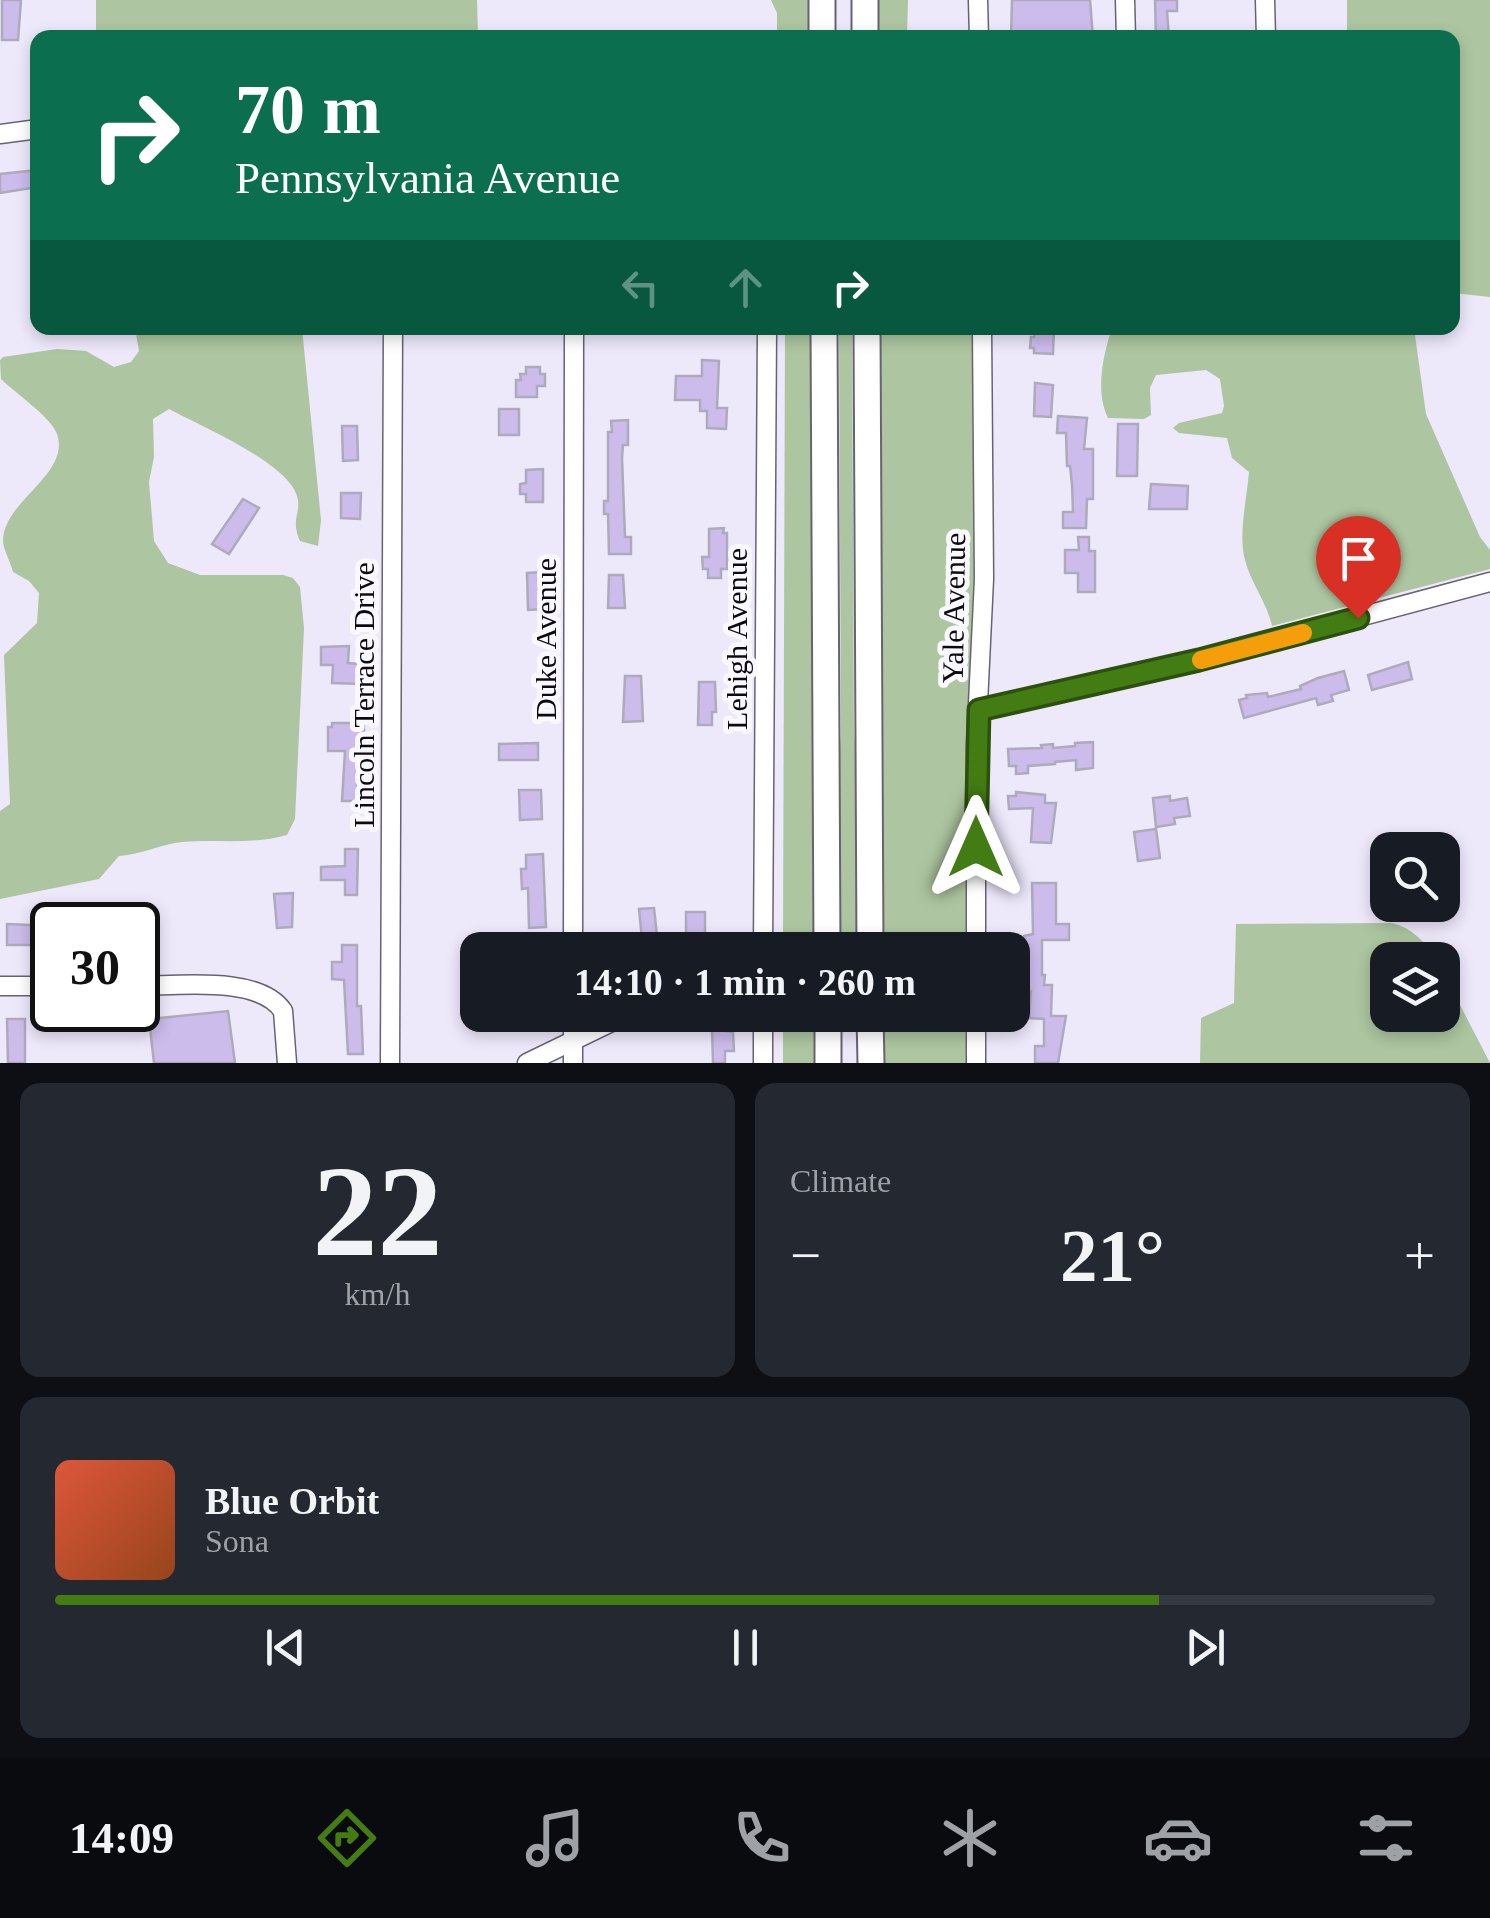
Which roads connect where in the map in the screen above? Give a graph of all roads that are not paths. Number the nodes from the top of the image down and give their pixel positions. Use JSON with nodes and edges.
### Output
{"nodes":[{"id":1,"x":822,"y":0,"type":"edge"},
{"id":2,"x":865,"y":0,"type":"edge"},
{"id":3,"x":978,"y":0,"type":"edge"},
{"id":4,"x":1125,"y":0,"type":"edge"},
{"id":5,"x":1265,"y":0,"type":"edge"},
{"id":6,"x":822,"y":30,"type":"edge"},
{"id":7,"x":865,"y":30,"type":"edge"},
{"id":8,"x":979,"y":30,"type":"edge"},
{"id":9,"x":1126,"y":30,"type":"edge"},
{"id":10,"x":1266,"y":30,"type":"edge"},
{"id":11,"x":30,"y":130,"type":"edge"},
{"id":12,"x":0,"y":134,"type":"edge"},
{"id":13,"x":393,"y":335,"type":"edge"},
{"id":14,"x":574,"y":335,"type":"edge"},
{"id":15,"x":767,"y":335,"type":"edge"},
{"id":16,"x":824,"y":335,"type":"edge"},
{"id":17,"x":867,"y":335,"type":"edge"},
{"id":18,"x":982,"y":335,"type":"edge"},
{"id":19,"x":1490,"y":582,"type":"edge"},
{"id":20,"x":979,"y":710,"type":"junction"},
{"id":21,"x":573,"y":932,"type":"edge"},
{"id":22,"x":764,"y":932,"type":"edge"},
{"id":23,"x":828,"y":932,"type":"edge"},
{"id":24,"x":870,"y":932,"type":"edge"},
{"id":25,"x":976,"y":932,"type":"edge"},
{"id":26,"x":0,"y":986,"type":"edge"},
{"id":27,"x":30,"y":986,"type":"edge"},
{"id":28,"x":160,"y":986,"type":"edge"},
{"id":29,"x":573,"y":1032,"type":"edge"},
{"id":30,"x":590,"y":1032,"type":"edge"},
{"id":31,"x":764,"y":1032,"type":"edge"},
{"id":32,"x":828,"y":1032,"type":"edge"},
{"id":33,"x":870,"y":1032,"type":"edge"},
{"id":34,"x":976,"y":1032,"type":"edge"},
{"id":35,"x":573,"y":1040,"type":"junction"},
{"id":36,"x":287,"y":1063,"type":"edge"},
{"id":37,"x":390,"y":1063,"type":"edge"},
{"id":38,"x":526,"y":1063,"type":"edge"},
{"id":39,"x":573,"y":1063,"type":"edge"},
{"id":40,"x":764,"y":1063,"type":"edge"},
{"id":41,"x":828,"y":1063,"type":"edge"},
{"id":42,"x":870,"y":1063,"type":"edge"},
{"id":43,"x":976,"y":1063,"type":"edge"}],
"edges":[{"from":1,"to":6,"type":"highway"},
{"from":2,"to":7,"type":"highway"},
{"from":3,"to":8,"type":"street"},
{"from":4,"to":9,"type":"street"},
{"from":5,"to":10,"type":"street"},
{"from":11,"to":12,"type":"street"},
{"from":13,"to":37,"type":"street","name":"Lincoln Terrace Drive"},
{"from":14,"to":21,"type":"street","name":"Duke Avenue"},
{"from":15,"to":22,"type":"street","name":"Lehigh Avenue"},
{"from":16,"to":23,"type":"highway"},
{"from":17,"to":24,"type":"highway"},
{"from":18,"to":20,"type":"street","name":"Yale Avenue"},
{"from":19,"to":20,"type":"street"},
{"from":20,"to":25,"type":"street","name":"Yale Avenue"},
{"from":26,"to":27,"type":"street"},
{"from":28,"to":36,"type":"street"},
{"from":29,"to":35,"type":"street"},
{"from":30,"to":35,"type":"street"},
{"from":31,"to":40,"type":"street"},
{"from":32,"to":41,"type":"highway"},
{"from":33,"to":42,"type":"highway"},
{"from":34,"to":43,"type":"street"},
{"from":35,"to":38,"type":"street"},
{"from":35,"to":39,"type":"street"}]}
